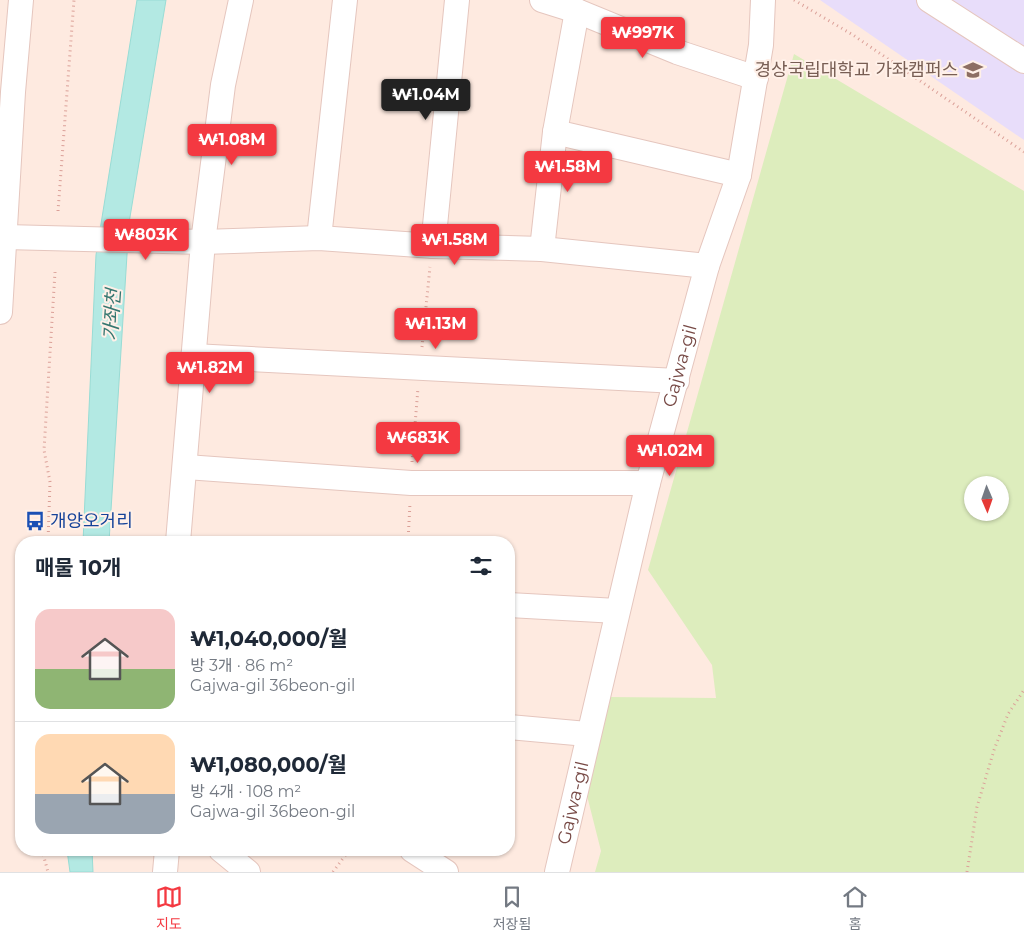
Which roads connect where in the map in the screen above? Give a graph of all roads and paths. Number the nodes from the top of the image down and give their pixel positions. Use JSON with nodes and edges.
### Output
{"nodes":[{"id":1,"x":21,"y":0,"type":"edge"},
{"id":2,"x":74,"y":0,"type":"edge"},
{"id":3,"x":241,"y":0,"type":"edge"},
{"id":4,"x":346,"y":0,"type":"edge"},
{"id":5,"x":457,"y":0,"type":"edge"},
{"id":6,"x":542,"y":0,"type":"edge"},
{"id":7,"x":763,"y":0,"type":"edge"},
{"id":8,"x":794,"y":0,"type":"edge"},
{"id":9,"x":928,"y":0,"type":"edge"},
{"id":10,"x":578,"y":11,"type":"junction"},
{"id":11,"x":1024,"y":61,"type":"edge"},
{"id":12,"x":756,"y":78,"type":"junction"},
{"id":13,"x":6,"y":92,"type":"edge"},
{"id":14,"x":555,"y":132,"type":"junction"},
{"id":15,"x":1024,"y":152,"type":"edge"},
{"id":16,"x":739,"y":175,"type":"junction"},
{"id":17,"x":58,"y":211,"type":"dead end"},
{"id":18,"x":5,"y":237,"type":"junction"},
{"id":19,"x":319,"y":238,"type":"junction"},
{"id":20,"x":203,"y":242,"type":"junction"},
{"id":21,"x":433,"y":246,"type":"junction"},
{"id":22,"x":542,"y":249,"type":"junction"},
{"id":23,"x":707,"y":266,"type":"junction"},
{"id":24,"x":55,"y":272,"type":"dead end"},
{"id":25,"x":0,"y":312,"type":"edge"},
{"id":26,"x":193,"y":356,"type":"junction"},
{"id":27,"x":419,"y":369,"type":"junction"},
{"id":28,"x":677,"y":381,"type":"junction"},
{"id":29,"x":186,"y":468,"type":"junction"},
{"id":30,"x":410,"y":483,"type":"junction"},
{"id":31,"x":648,"y":483,"type":"junction"},
{"id":32,"x":48,"y":536,"type":"edge"},
{"id":33,"x":179,"y":536,"type":"edge"},
{"id":34,"x":408,"y":536,"type":"edge"},
{"id":35,"x":515,"y":604,"type":"edge"},
{"id":36,"x":617,"y":611,"type":"junction"},
{"id":37,"x":1024,"y":690,"type":"edge"},
{"id":38,"x":515,"y":728,"type":"edge"},
{"id":39,"x":588,"y":734,"type":"junction"},
{"id":40,"x":44,"y":856,"type":"edge"},
{"id":41,"x":166,"y":856,"type":"edge"},
{"id":42,"x":228,"y":856,"type":"edge"},
{"id":43,"x":345,"y":856,"type":"edge"},
{"id":44,"x":421,"y":856,"type":"edge"},
{"id":45,"x":48,"y":872,"type":"edge"},
{"id":46,"x":165,"y":872,"type":"edge"},
{"id":47,"x":248,"y":872,"type":"edge"},
{"id":48,"x":333,"y":872,"type":"edge"},
{"id":49,"x":446,"y":872,"type":"edge"},
{"id":50,"x":556,"y":872,"type":"edge"},
{"id":51,"x":967,"y":872,"type":"edge"}],
"edges":[{"from":1,"to":13,"type":"street"},
{"from":2,"to":17,"type":"path"},
{"from":3,"to":20,"type":"street"},
{"from":4,"to":19,"type":"street"},
{"from":5,"to":21,"type":"street"},
{"from":6,"to":10,"type":"street"},
{"from":7,"to":12,"type":"street","name":"Gajwa-gil"},
{"from":8,"to":15,"type":"path"},
{"from":9,"to":11,"type":"street"},
{"from":10,"to":12,"type":"street"},
{"from":10,"to":14,"type":"street"},
{"from":12,"to":16,"type":"street","name":"Gajwa-gil"},
{"from":13,"to":18,"type":"street"},
{"from":14,"to":16,"type":"street"},
{"from":14,"to":22,"type":"street"},
{"from":16,"to":23,"type":"street","name":"Gajwa-gil"},
{"from":18,"to":20,"type":"street"},
{"from":18,"to":25,"type":"street"},
{"from":19,"to":20,"type":"street"},
{"from":19,"to":21,"type":"street"},
{"from":20,"to":26,"type":"street"},
{"from":21,"to":22,"type":"street"},
{"from":21,"to":27,"type":"path"},
{"from":22,"to":23,"type":"street"},
{"from":23,"to":28,"type":"street","name":"Gajwa-gil"},
{"from":24,"to":32,"type":"path"},
{"from":26,"to":27,"type":"street"},
{"from":26,"to":29,"type":"street"},
{"from":27,"to":28,"type":"street"},
{"from":27,"to":30,"type":"path"},
{"from":28,"to":31,"type":"street","name":"Gajwa-gil"},
{"from":29,"to":30,"type":"street"},
{"from":29,"to":33,"type":"street"},
{"from":30,"to":31,"type":"street"},
{"from":30,"to":34,"type":"path"},
{"from":31,"to":36,"type":"street","name":"Gajwa-gil"},
{"from":35,"to":36,"type":"street"},
{"from":36,"to":39,"type":"street","name":"Gajwa-gil"},
{"from":37,"to":51,"type":"path"},
{"from":38,"to":39,"type":"street"},
{"from":39,"to":50,"type":"street","name":"Gajwa-gil"},
{"from":40,"to":45,"type":"path"},
{"from":41,"to":46,"type":"street"},
{"from":42,"to":47,"type":"street"},
{"from":43,"to":48,"type":"path"},
{"from":44,"to":49,"type":"street"}]}
